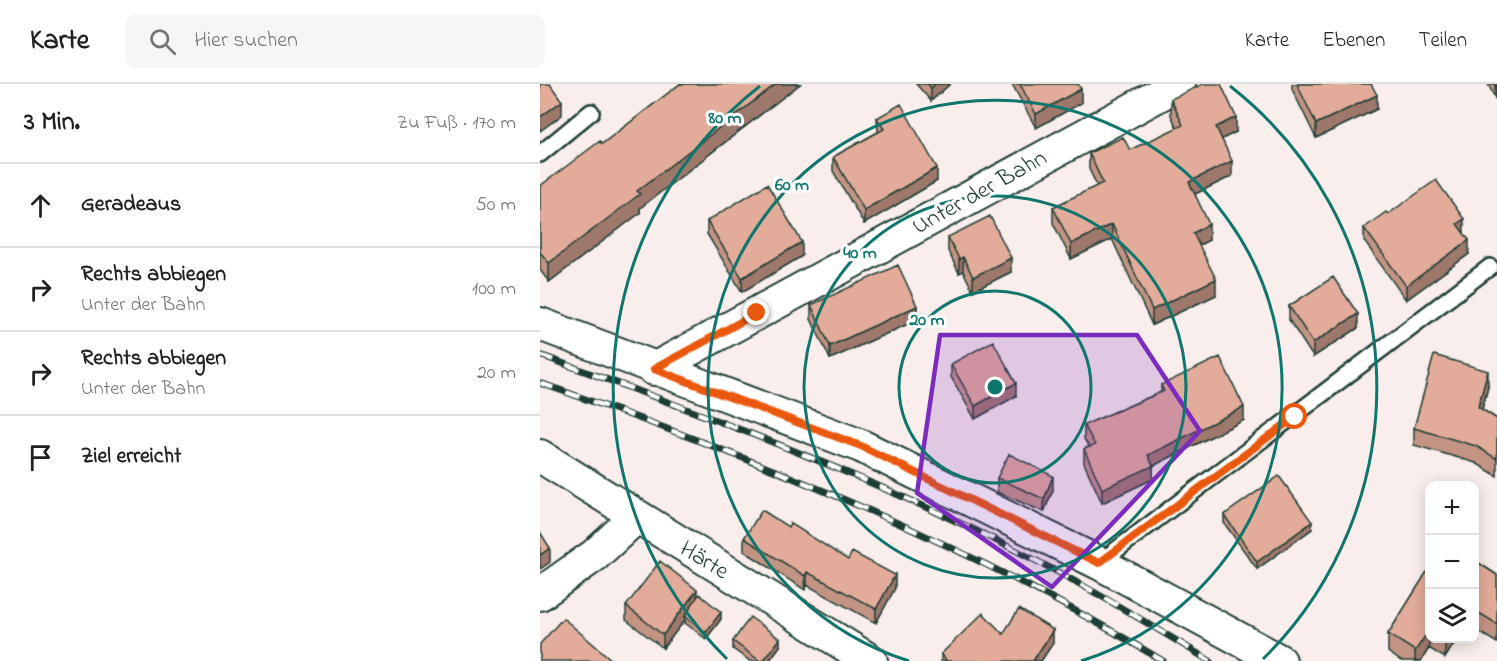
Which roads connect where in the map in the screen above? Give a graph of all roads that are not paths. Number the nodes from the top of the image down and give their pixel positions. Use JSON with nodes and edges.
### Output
{"nodes":[{"id":1,"x":1179,"y":84,"type":"edge"},
{"id":2,"x":591,"y":112,"type":"dead end"},
{"id":3,"x":540,"y":154,"type":"edge"},
{"id":4,"x":1490,"y":267,"type":"dead end"},
{"id":5,"x":540,"y":324,"type":"edge"},
{"id":6,"x":654,"y":369,"type":"junction"},
{"id":7,"x":540,"y":456,"type":"edge"},
{"id":8,"x":636,"y":517,"type":"junction"},
{"id":9,"x":1099,"y":563,"type":"junction"},
{"id":10,"x":540,"y":594,"type":"edge"},
{"id":11,"x":871,"y":661,"type":"edge"},
{"id":12,"x":1280,"y":661,"type":"edge"}],
"edges":[{"from":1,"to":6,"type":"street","name":"Unter der Bahn"},
{"from":2,"to":3,"type":"lane"},
{"from":4,"to":9,"type":"lane"},
{"from":5,"to":6,"type":"street"},
{"from":6,"to":9,"type":"street"},
{"from":7,"to":8,"type":"street","name":"Härte"},
{"from":8,"to":10,"type":"street"},
{"from":8,"to":11,"type":"street","name":"Härte"},
{"from":9,"to":12,"type":"street"}]}
